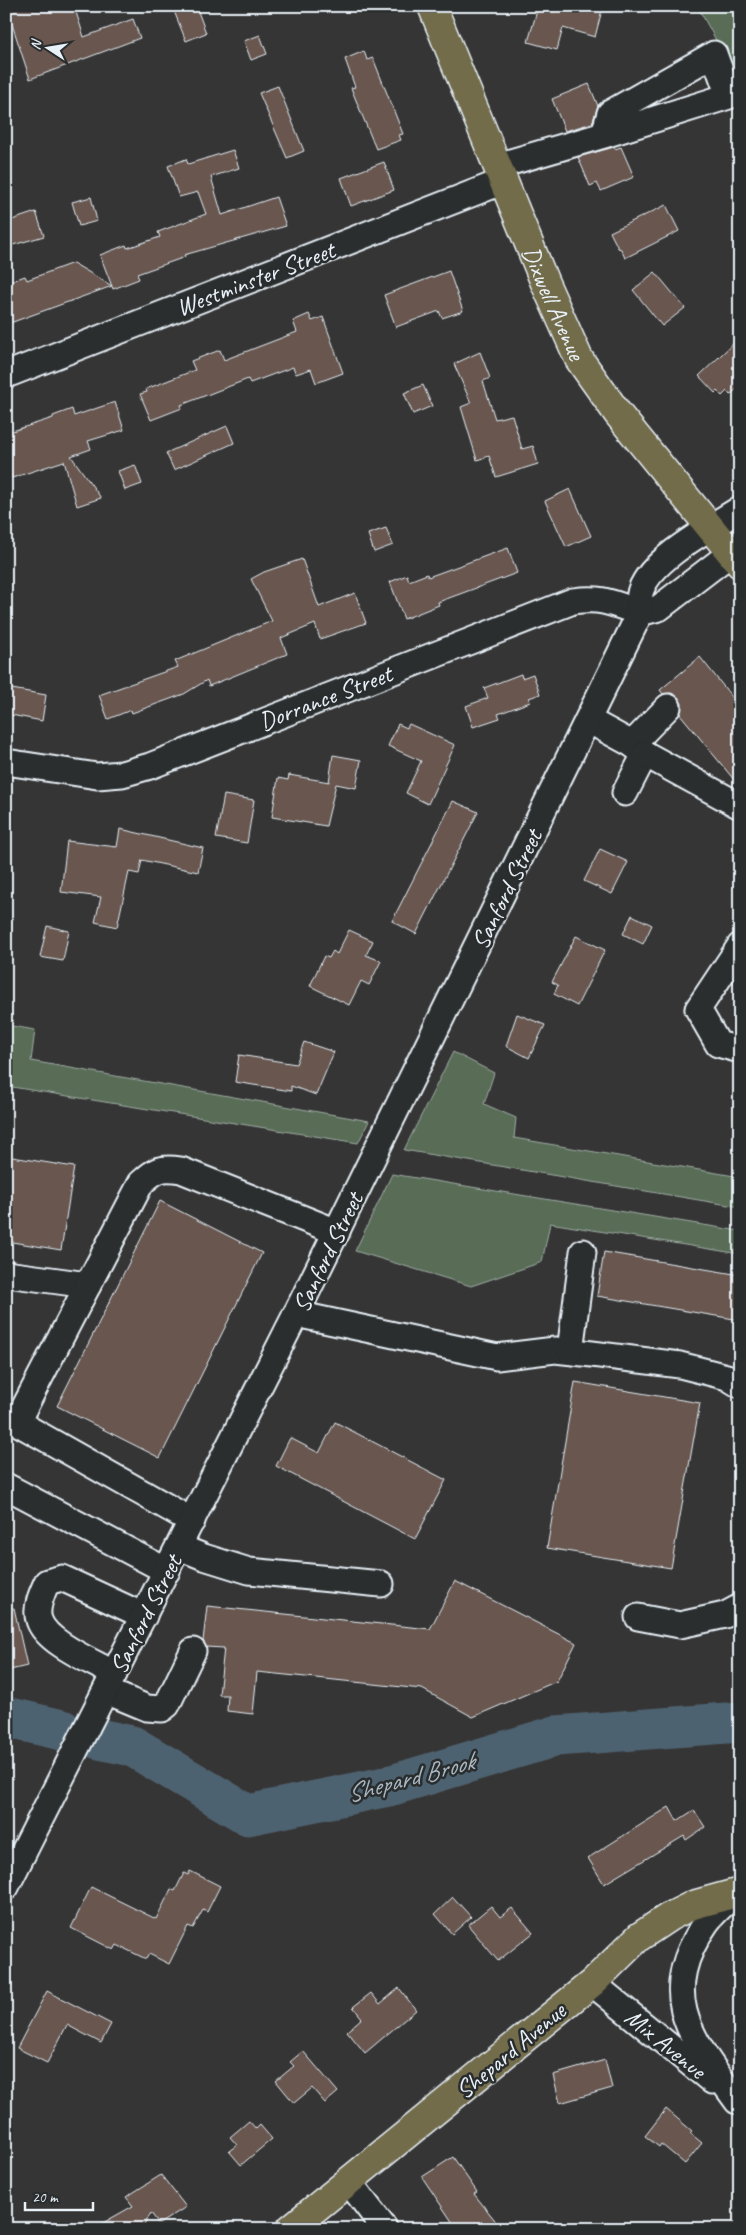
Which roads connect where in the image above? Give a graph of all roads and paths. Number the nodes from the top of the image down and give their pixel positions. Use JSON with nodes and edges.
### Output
{"nodes":[{"id":1,"x":432,"y":6,"type":"edge"},
{"id":2,"x":604,"y":136,"type":"junction"},
{"id":3,"x":500,"y":174,"type":"junction"},
{"id":4,"x":6,"y":375,"type":"edge"},
{"id":5,"x":740,"y":509,"type":"edge"},
{"id":6,"x":711,"y":528,"type":"junction"},
{"id":7,"x":737,"y":554,"type":"edge"},
{"id":8,"x":640,"y":613,"type":"junction"},
{"id":9,"x":668,"y":706,"type":"dead end"},
{"id":10,"x":588,"y":720,"type":"junction"},
{"id":11,"x":639,"y":749,"type":"junction"},
{"id":12,"x":6,"y":762,"type":"edge"},
{"id":13,"x":624,"y":793,"type":"dead end"},
{"id":14,"x":740,"y":806,"type":"edge"},
{"id":15,"x":739,"y":953,"type":"edge"},
{"id":16,"x":740,"y":1050,"type":"edge"},
{"id":17,"x":337,"y":1232,"type":"junction"},
{"id":18,"x":583,"y":1252,"type":"dead end"},
{"id":19,"x":7,"y":1275,"type":"edge"},
{"id":20,"x":88,"y":1285,"type":"junction"},
{"id":21,"x":296,"y":1314,"type":"junction"},
{"id":22,"x":570,"y":1351,"type":"junction"},
{"id":23,"x":740,"y":1385,"type":"edge"},
{"id":24,"x":6,"y":1486,"type":"edge"},
{"id":25,"x":192,"y":1521,"type":"junction"},
{"id":26,"x":179,"y":1547,"type":"junction"},
{"id":27,"x":167,"y":1570,"type":"junction"},
{"id":28,"x":381,"y":1584,"type":"dead end"},
{"id":29,"x":740,"y":1607,"type":"edge"},
{"id":30,"x":144,"y":1616,"type":"junction"},
{"id":31,"x":638,"y":1617,"type":"dead end"},
{"id":32,"x":193,"y":1651,"type":"dead end"},
{"id":33,"x":110,"y":1682,"type":"junction"},
{"id":34,"x":9,"y":1876,"type":"edge"},
{"id":35,"x":738,"y":1892,"type":"edge"},
{"id":36,"x":592,"y":1983,"type":"junction"},
{"id":37,"x":738,"y":2102,"type":"edge"},
{"id":38,"x":349,"y":2182,"type":"junction"},
{"id":39,"x":290,"y":2229,"type":"edge"},
{"id":40,"x":385,"y":2229,"type":"edge"}],
"edges":[{"from":1,"to":3,"type":"main road","name":"Dixwell Avenue"},
{"from":2,"to":2,"type":"street","name":"Westminster Street"},
{"from":2,"to":3,"type":"street","name":"Westminster Street"},
{"from":3,"to":4,"type":"street","name":"Westminster Street"},
{"from":3,"to":6,"type":"main road","name":"Dixwell Avenue"},
{"from":5,"to":6,"type":"street","name":"Sanford Street"},
{"from":6,"to":7,"type":"main road","name":"Dixwell Avenue"},
{"from":6,"to":8,"type":"street","name":"Sanford Street"},
{"from":7,"to":8,"type":"street"},
{"from":8,"to":10,"type":"street","name":"Sanford Street"},
{"from":8,"to":12,"type":"street","name":"Dorrance Street"},
{"from":9,"to":11,"type":"street"},
{"from":10,"to":11,"type":"street"},
{"from":10,"to":17,"type":"street","name":"Sanford Street"},
{"from":11,"to":13,"type":"street"},
{"from":11,"to":14,"type":"street"},
{"from":15,"to":16,"type":"street"},
{"from":17,"to":20,"type":"street"},
{"from":17,"to":21,"type":"street","name":"Sanford Street"},
{"from":18,"to":22,"type":"street"},
{"from":19,"to":20,"type":"street"},
{"from":20,"to":25,"type":"street"},
{"from":21,"to":22,"type":"street"},
{"from":21,"to":25,"type":"street","name":"Sanford Street"},
{"from":22,"to":23,"type":"street"},
{"from":24,"to":27,"type":"street"},
{"from":25,"to":26,"type":"street","name":"Sanford Street"},
{"from":26,"to":27,"type":"street","name":"Sanford Street"},
{"from":26,"to":28,"type":"street"},
{"from":27,"to":30,"type":"street","name":"Sanford Street"},
{"from":29,"to":31,"type":"street"},
{"from":30,"to":33,"type":"street","name":"Sanford Street"},
{"from":30,"to":33,"type":"street"},
{"from":32,"to":33,"type":"street"},
{"from":33,"to":34,"type":"street","name":"Sanford Street"},
{"from":35,"to":36,"type":"main road","name":"Shepard Avenue"},
{"from":35,"to":37,"type":"street"},
{"from":36,"to":37,"type":"street","name":"Mix Avenue"},
{"from":36,"to":38,"type":"main road","name":"Shepard Avenue"},
{"from":38,"to":39,"type":"main road","name":"Shepard Avenue"},
{"from":38,"to":40,"type":"street"}]}
